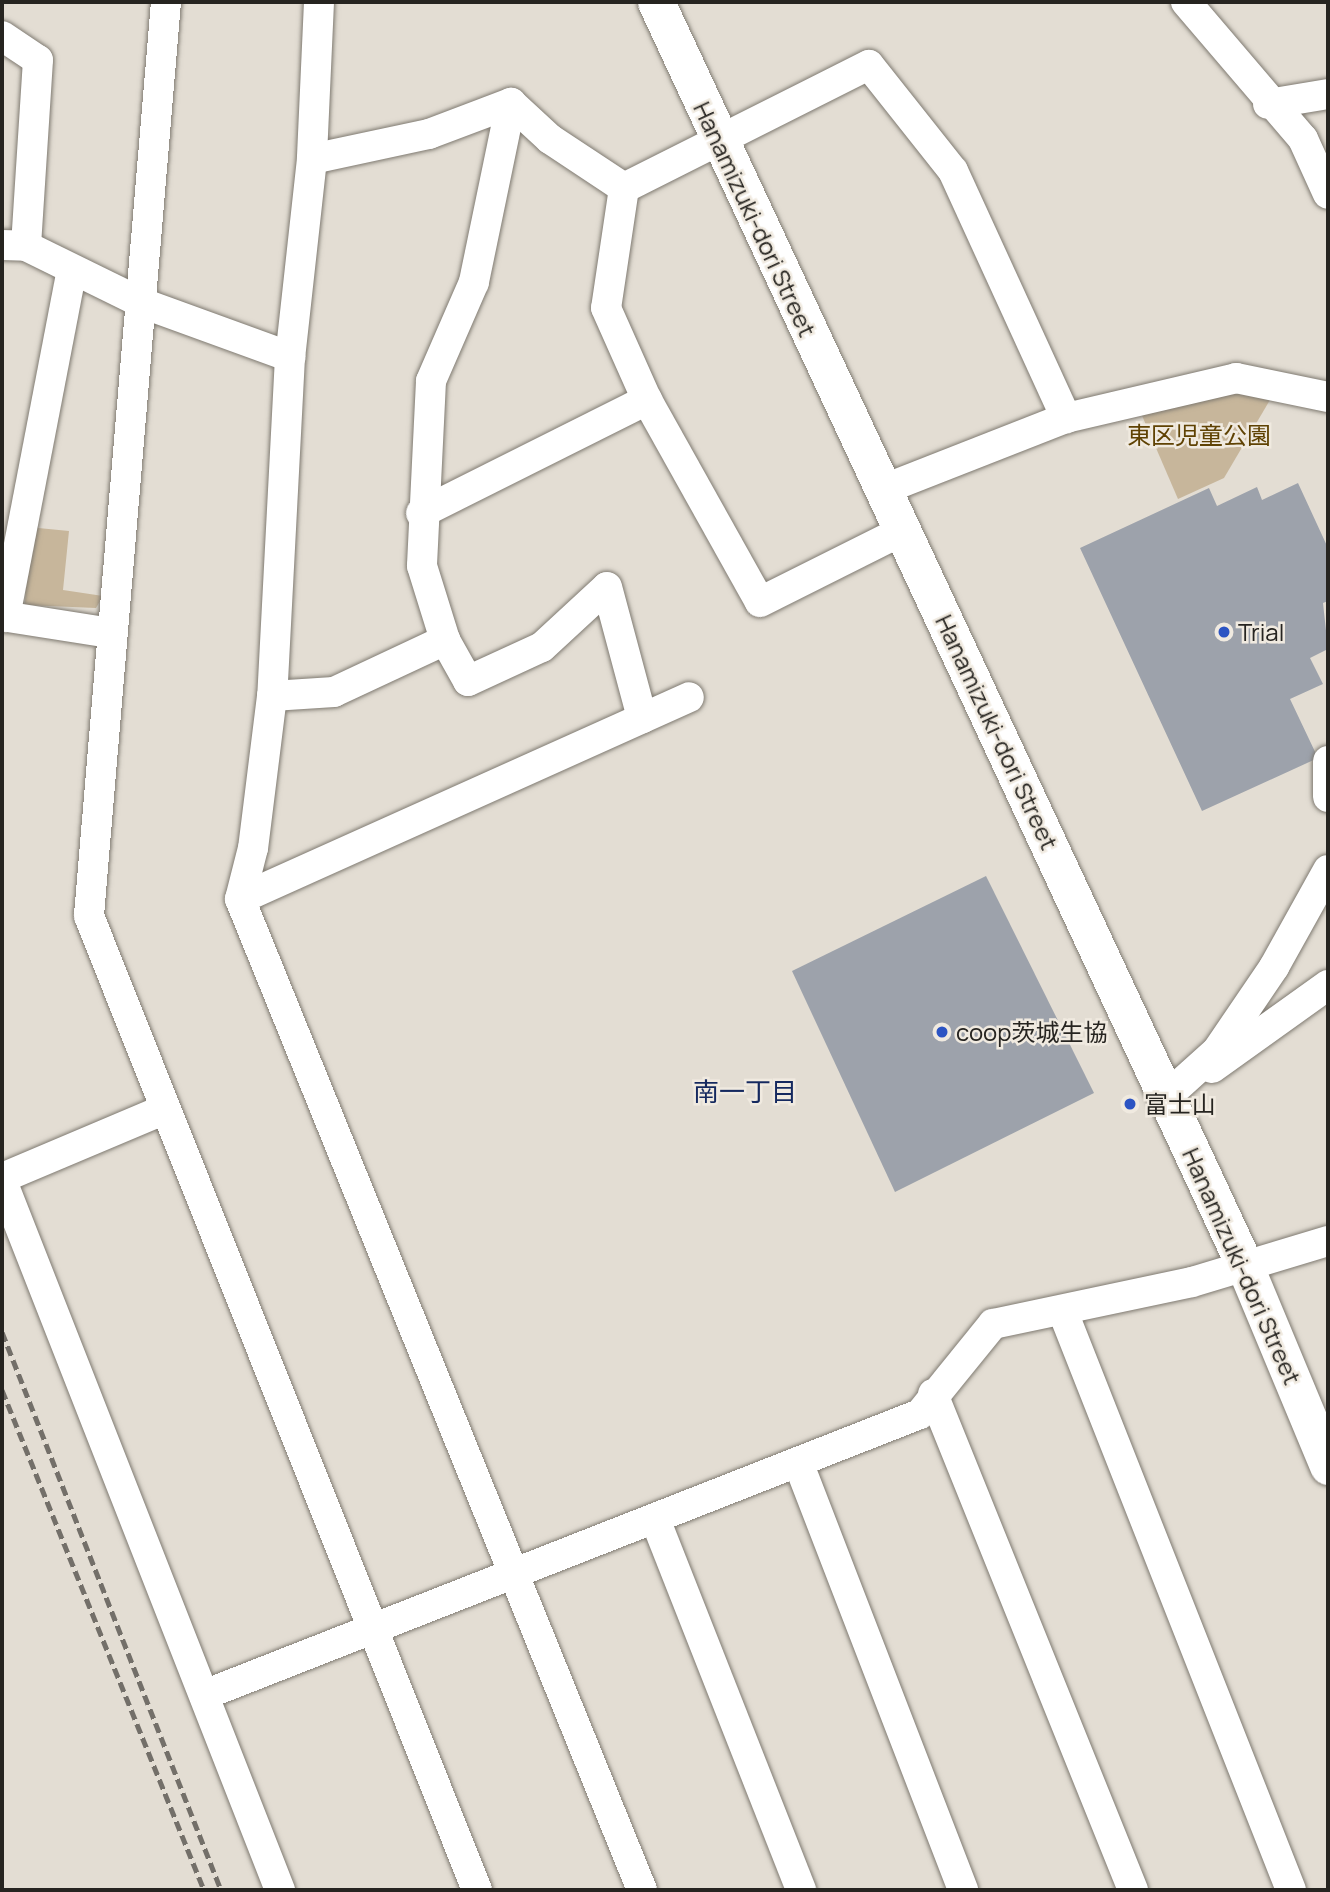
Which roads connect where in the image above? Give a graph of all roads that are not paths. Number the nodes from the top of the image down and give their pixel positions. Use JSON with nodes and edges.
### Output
{"nodes":[{"id":1,"x":166,"y":2,"type":"edge"},
{"id":2,"x":319,"y":2,"type":"edge"},
{"id":3,"x":656,"y":2,"type":"edge"},
{"id":4,"x":1186,"y":2,"type":"edge"},
{"id":5,"x":2,"y":36,"type":"edge"},
{"id":6,"x":1328,"y":94,"type":"edge"},
{"id":7,"x":511,"y":103,"type":"junction"},
{"id":8,"x":1268,"y":104,"type":"junction"},
{"id":9,"x":718,"y":138,"type":"junction"},
{"id":10,"x":312,"y":159,"type":"junction"},
{"id":11,"x":624,"y":188,"type":"junction"},
{"id":12,"x":1328,"y":194,"type":"edge"},
{"id":13,"x":14,"y":245,"type":"edge"},
{"id":14,"x":72,"y":270,"type":"junction"},
{"id":15,"x":142,"y":303,"type":"junction"},
{"id":16,"x":290,"y":357,"type":"junction"},
{"id":17,"x":1328,"y":397,"type":"edge"},
{"id":18,"x":647,"y":400,"type":"junction"},
{"id":19,"x":1066,"y":418,"type":"junction"},
{"id":20,"x":881,"y":490,"type":"junction"},
{"id":21,"x":421,"y":513,"type":"junction"},
{"id":22,"x":902,"y":531,"type":"junction"},
{"id":23,"x":4,"y":617,"type":"edge"},
{"id":24,"x":111,"y":633,"type":"junction"},
{"id":25,"x":445,"y":640,"type":"junction"},
{"id":26,"x":271,"y":696,"type":"junction"},
{"id":27,"x":689,"y":697,"type":"dead end"},
{"id":28,"x":642,"y":718,"type":"junction"},
{"id":29,"x":1328,"y":761,"type":"edge"},
{"id":30,"x":1328,"y":797,"type":"edge"},
{"id":31,"x":1328,"y":870,"type":"edge"},
{"id":32,"x":240,"y":899,"type":"junction"},
{"id":33,"x":1328,"y":985,"type":"edge"},
{"id":34,"x":1167,"y":1096,"type":"junction"},
{"id":35,"x":165,"y":1109,"type":"junction"},
{"id":36,"x":2,"y":1179,"type":"edge"},
{"id":37,"x":1328,"y":1241,"type":"edge"},
{"id":38,"x":1244,"y":1264,"type":"junction"},
{"id":39,"x":1063,"y":1312,"type":"junction"},
{"id":40,"x":933,"y":1394,"type":"junction"},
{"id":41,"x":798,"y":1462,"type":"junction"},
{"id":42,"x":1328,"y":1466,"type":"edge"},
{"id":43,"x":655,"y":1519,"type":"junction"},
{"id":44,"x":515,"y":1574,"type":"junction"},
{"id":45,"x":373,"y":1630,"type":"junction"},
{"id":46,"x":204,"y":1695,"type":"junction"},
{"id":47,"x":280,"y":1890,"type":"edge"},
{"id":48,"x":477,"y":1890,"type":"edge"},
{"id":49,"x":642,"y":1890,"type":"edge"},
{"id":50,"x":801,"y":1890,"type":"edge"},
{"id":51,"x":963,"y":1890,"type":"edge"},
{"id":52,"x":1133,"y":1890,"type":"edge"},
{"id":53,"x":1291,"y":1890,"type":"edge"}],
"edges":[{"from":1,"to":15,"type":"street"},
{"from":2,"to":10,"type":"street"},
{"from":3,"to":9,"type":"street","name":"Hanamizuki-dori Street"},
{"from":4,"to":8,"type":"street"},
{"from":5,"to":13,"type":"street"},
{"from":6,"to":8,"type":"street"},
{"from":7,"to":10,"type":"street"},
{"from":7,"to":11,"type":"street"},
{"from":7,"to":21,"type":"street"},
{"from":8,"to":12,"type":"street"},
{"from":9,"to":11,"type":"street"},
{"from":9,"to":19,"type":"street"},
{"from":9,"to":20,"type":"street","name":"Hanamizuki-dori Street"},
{"from":10,"to":16,"type":"street"},
{"from":11,"to":18,"type":"street"},
{"from":13,"to":14,"type":"street"},
{"from":14,"to":15,"type":"street"},
{"from":14,"to":23,"type":"street"},
{"from":15,"to":16,"type":"street"},
{"from":15,"to":24,"type":"street"},
{"from":16,"to":26,"type":"street"},
{"from":17,"to":19,"type":"street"},
{"from":18,"to":21,"type":"street"},
{"from":18,"to":22,"type":"street"},
{"from":19,"to":20,"type":"street"},
{"from":20,"to":22,"type":"street","name":"Hanamizuki-dori Street"},
{"from":21,"to":25,"type":"street"},
{"from":22,"to":34,"type":"street","name":"Hanamizuki-dori Street"},
{"from":23,"to":24,"type":"street"},
{"from":24,"to":35,"type":"street"},
{"from":25,"to":26,"type":"street"},
{"from":25,"to":28,"type":"street"},
{"from":26,"to":32,"type":"street"},
{"from":27,"to":28,"type":"street"},
{"from":28,"to":32,"type":"street"},
{"from":29,"to":30,"type":"street"},
{"from":31,"to":34,"type":"street"},
{"from":32,"to":44,"type":"street"},
{"from":33,"to":34,"type":"street"},
{"from":34,"to":38,"type":"street","name":"Hanamizuki-dori Street"},
{"from":35,"to":36,"type":"street"},
{"from":35,"to":45,"type":"street"},
{"from":36,"to":46,"type":"street"},
{"from":37,"to":38,"type":"street"},
{"from":38,"to":39,"type":"street"},
{"from":38,"to":42,"type":"street","name":"Hanamizuki-dori Street"},
{"from":39,"to":40,"type":"street"},
{"from":39,"to":53,"type":"street"},
{"from":40,"to":41,"type":"street"},
{"from":40,"to":52,"type":"street"},
{"from":41,"to":43,"type":"street"},
{"from":41,"to":51,"type":"street"},
{"from":43,"to":44,"type":"street"},
{"from":43,"to":50,"type":"street"},
{"from":44,"to":45,"type":"street"},
{"from":44,"to":49,"type":"street"},
{"from":45,"to":46,"type":"street"},
{"from":45,"to":48,"type":"street"},
{"from":46,"to":47,"type":"street"}]}
